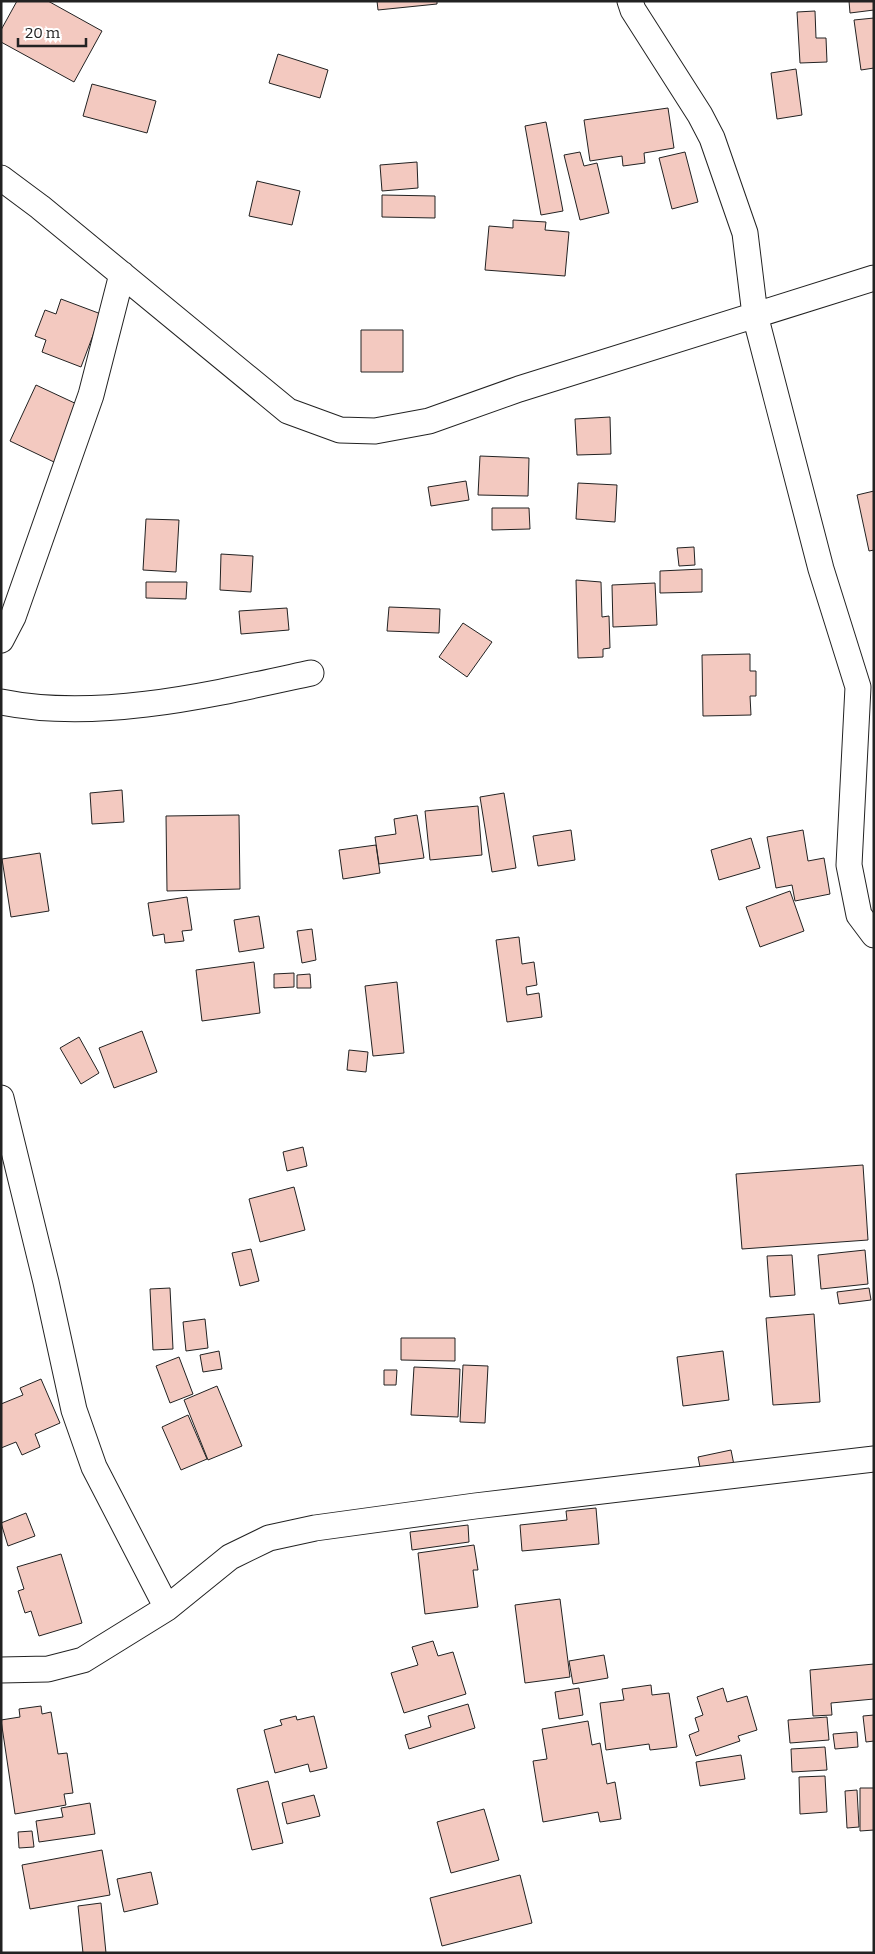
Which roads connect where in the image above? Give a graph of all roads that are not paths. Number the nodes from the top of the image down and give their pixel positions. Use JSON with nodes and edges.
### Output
{"nodes":[{"id":1,"x":630,"y":1,"type":"edge"},
{"id":2,"x":1,"y":178,"type":"edge"},
{"id":3,"x":122,"y":274,"type":"junction"},
{"id":4,"x":874,"y":278,"type":"edge"},
{"id":5,"x":755,"y":315,"type":"junction"},
{"id":6,"x":1,"y":640,"type":"edge"},
{"id":7,"x":311,"y":674,"type":"dead end"},
{"id":8,"x":866,"y":686,"type":"edge"},
{"id":9,"x":1,"y":702,"type":"edge"},
{"id":10,"x":874,"y":935,"type":"edge"},
{"id":11,"x":1,"y":1098,"type":"edge"},
{"id":12,"x":874,"y":1460,"type":"edge"},
{"id":13,"x":167,"y":1608,"type":"junction"},
{"id":14,"x":1,"y":1670,"type":"edge"}],
"edges":[{"from":1,"to":5,"type":"street"},
{"from":2,"to":3,"type":"street"},
{"from":3,"to":5,"type":"street"},
{"from":3,"to":6,"type":"street"},
{"from":4,"to":5,"type":"street"},
{"from":5,"to":8,"type":"street"},
{"from":7,"to":9,"type":"street"},
{"from":8,"to":10,"type":"street"},
{"from":11,"to":13,"type":"street"},
{"from":12,"to":13,"type":"street"},
{"from":13,"to":14,"type":"street"}]}
